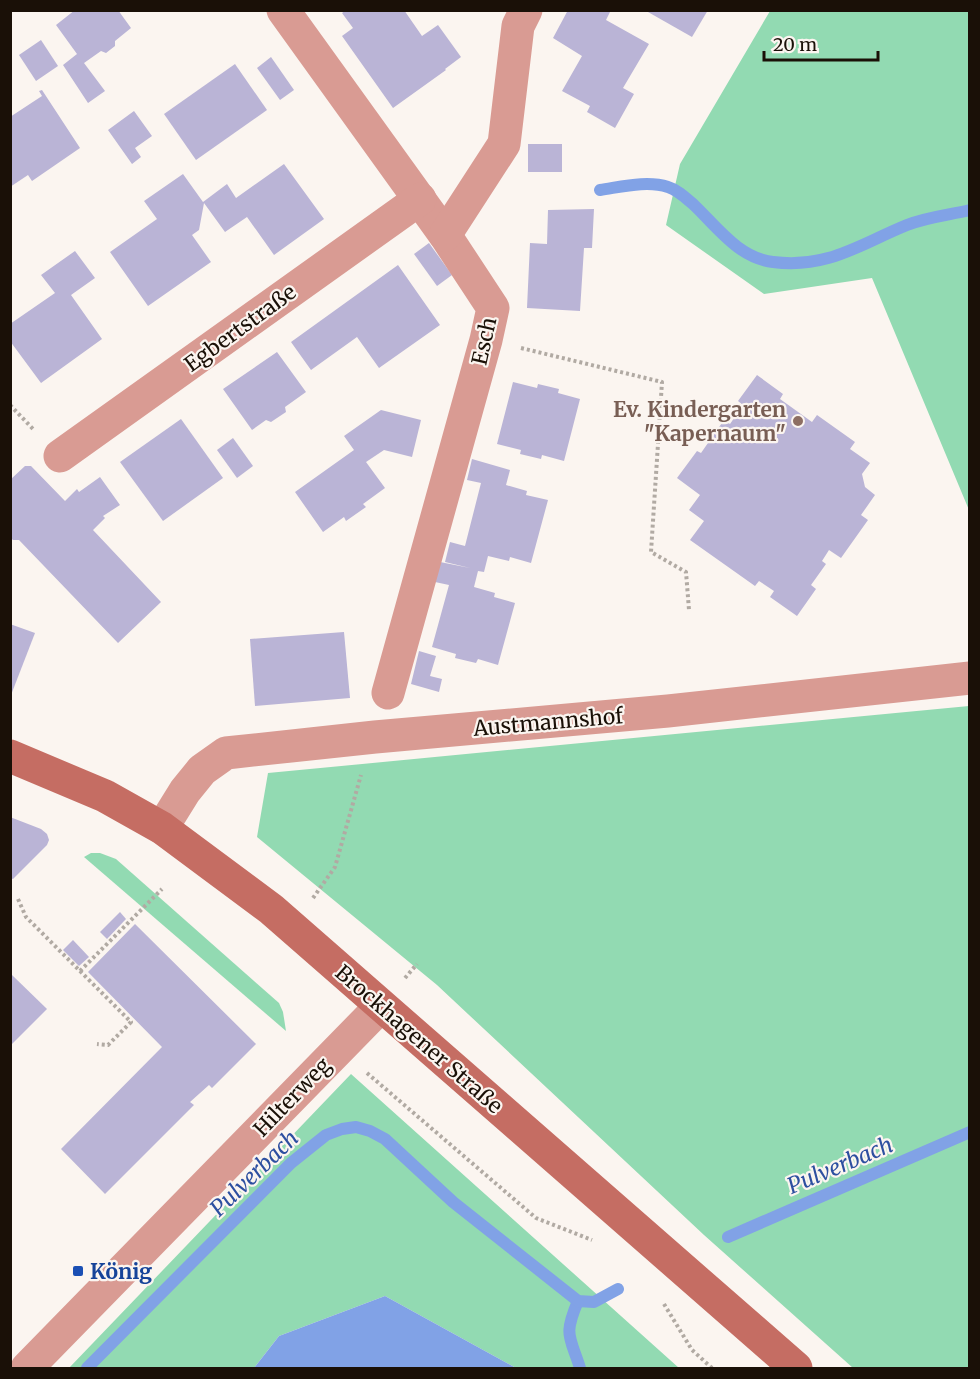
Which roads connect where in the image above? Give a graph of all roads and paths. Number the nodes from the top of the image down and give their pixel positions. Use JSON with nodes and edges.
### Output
{"nodes":[{"id":1,"x":283,"y":10,"type":"edge"},
{"id":2,"x":526,"y":10,"type":"edge"},
{"id":3,"x":420,"y":200,"type":"junction"},
{"id":4,"x":445,"y":235,"type":"junction"},
{"id":5,"x":486,"y":340,"type":"junction"},
{"id":6,"x":60,"y":456,"type":"dead end"},
{"id":7,"x":689,"y":610,"type":"dead end"},
{"id":8,"x":969,"y":678,"type":"edge"},
{"id":9,"x":388,"y":693,"type":"dead end"},
{"id":10,"x":375,"y":737,"type":"junction"},
{"id":11,"x":10,"y":756,"type":"edge"},
{"id":12,"x":162,"y":828,"type":"junction"},
{"id":13,"x":162,"y":889,"type":"dead end"},
{"id":14,"x":18,"y":899,"type":"dead end"},
{"id":15,"x":292,"y":928,"type":"junction"},
{"id":16,"x":80,"y":971,"type":"junction"},
{"id":17,"x":381,"y":1006,"type":"junction"},
{"id":18,"x":97,"y":1044,"type":"dead end"},
{"id":19,"x":362,"y":1068,"type":"dead end"},
{"id":20,"x":595,"y":1241,"type":"dead end"},
{"id":21,"x":663,"y":1302,"type":"dead end"},
{"id":22,"x":27,"y":1368,"type":"edge"},
{"id":23,"x":712,"y":1368,"type":"edge"},
{"id":24,"x":796,"y":1368,"type":"edge"}],
"edges":[{"from":1,"to":3,"type":"street"},
{"from":2,"to":4,"type":"street"},
{"from":3,"to":4,"type":"street"},
{"from":3,"to":6,"type":"street","name":"Egbertstraße"},
{"from":4,"to":5,"type":"street","name":"Esch"},
{"from":5,"to":7,"type":"path"},
{"from":5,"to":9,"type":"street","name":"Esch"},
{"from":8,"to":10,"type":"street","name":"Austmannshof"},
{"from":10,"to":12,"type":"street","name":"Austmannshof"},
{"from":10,"to":15,"type":"path"},
{"from":11,"to":12,"type":"main road","name":"Brockhagener Straße"},
{"from":12,"to":15,"type":"main road","name":"Brockhagener Straße"},
{"from":13,"to":16,"type":"path"},
{"from":14,"to":16,"type":"path"},
{"from":15,"to":17,"type":"main road","name":"Brockhagener Straße"},
{"from":16,"to":18,"type":"path"},
{"from":17,"to":22,"type":"street","name":"Hilterweg"},
{"from":17,"to":24,"type":"main road","name":"Brockhagener Straße"},
{"from":19,"to":20,"type":"path"},
{"from":21,"to":23,"type":"path"}]}
